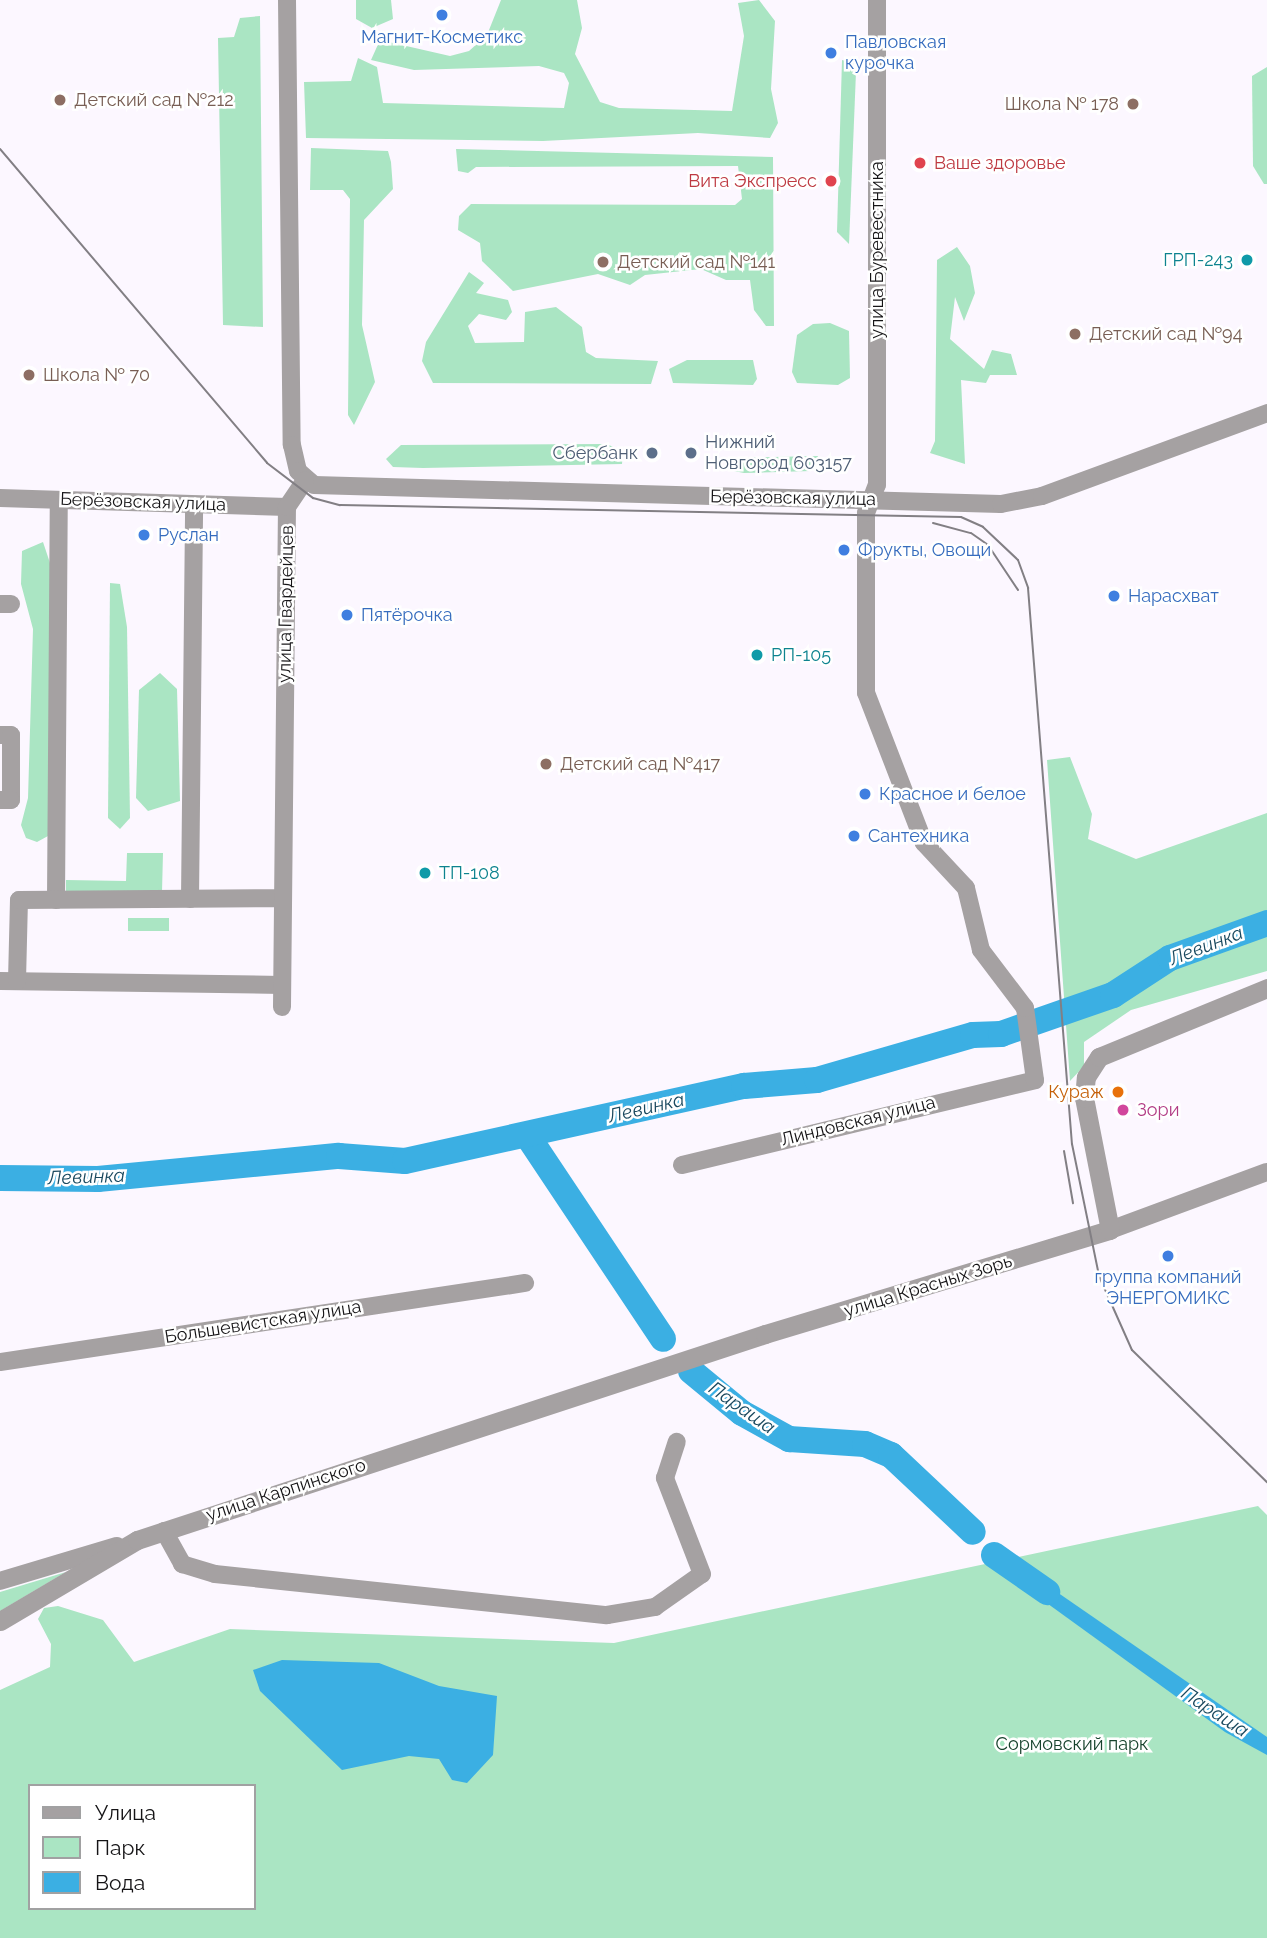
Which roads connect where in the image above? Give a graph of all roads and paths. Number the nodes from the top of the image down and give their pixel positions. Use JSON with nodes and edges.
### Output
{"nodes":[{"id":1,"x":287,"y":0,"type":"edge"},
{"id":2,"x":877,"y":0,"type":"edge"},
{"id":3,"x":1267,"y":413,"type":"edge"},
{"id":4,"x":306,"y":480,"type":"junction"},
{"id":5,"x":0,"y":498,"type":"edge"},
{"id":6,"x":871,"y":499,"type":"junction"},
{"id":7,"x":59,"y":503,"type":"junction"},
{"id":8,"x":194,"y":505,"type":"junction"},
{"id":9,"x":287,"y":507,"type":"junction"},
{"id":10,"x":0,"y":735,"type":"edge"},
{"id":11,"x":0,"y":800,"type":"edge"},
{"id":12,"x":283,"y":898,"type":"junction"},
{"id":13,"x":190,"y":899,"type":"junction"},
{"id":14,"x":56,"y":900,"type":"junction"},
{"id":15,"x":8,"y":981,"type":"edge"},
{"id":16,"x":282,"y":985,"type":"junction"},
{"id":17,"x":1267,"y":988,"type":"edge"},
{"id":18,"x":282,"y":1007,"type":"dead end"},
{"id":19,"x":1035,"y":1080,"type":"joint"},
{"id":20,"x":682,"y":1164,"type":"dead end"},
{"id":21,"x":1267,"y":1172,"type":"edge"},
{"id":22,"x":1110,"y":1230,"type":"junction"},
{"id":23,"x":525,"y":1283,"type":"dead end"},
{"id":24,"x":0,"y":1362,"type":"edge"},
{"id":25,"x":587,"y":1392,"type":"joint"},
{"id":26,"x":677,"y":1443,"type":"dead end"},
{"id":27,"x":164,"y":1531,"type":"junction"},
{"id":28,"x":137,"y":1540,"type":"junction"},
{"id":29,"x":0,"y":1581,"type":"edge"},
{"id":30,"x":0,"y":1621,"type":"edge"}],
"edges":[{"from":1,"to":4,"type":"street"},
{"from":2,"to":6,"type":"street","name":"улица Буревестника"},
{"from":3,"to":6,"type":"street","name":"Берёзовская улица"},
{"from":4,"to":6,"type":"street","name":"Берёзовская улица"},
{"from":4,"to":9,"type":"street","name":"улица Гвардейцев"},
{"from":5,"to":7,"type":"street","name":"Берёзовская улица"},
{"from":6,"to":19,"type":"street","name":"улица Буревестника"},
{"from":7,"to":8,"type":"street","name":"Берёзовская улица"},
{"from":7,"to":14,"type":"street"},
{"from":8,"to":9,"type":"street","name":"Берёзовская улица"},
{"from":8,"to":13,"type":"street"},
{"from":9,"to":12,"type":"street","name":"улица Гвардейцев"},
{"from":10,"to":11,"type":"street"},
{"from":12,"to":13,"type":"street"},
{"from":12,"to":16,"type":"street","name":"улица Гвардейцев"},
{"from":13,"to":14,"type":"street"},
{"from":14,"to":15,"type":"street"},
{"from":15,"to":16,"type":"street"},
{"from":16,"to":18,"type":"street","name":"улица Гвардейцев"},
{"from":17,"to":22,"type":"street"},
{"from":19,"to":20,"type":"street","name":"Линдовская улица"},
{"from":21,"to":22,"type":"street","name":"улица Красных Зорь"},
{"from":22,"to":25,"type":"street","name":"улица Красных Зорь"},
{"from":23,"to":24,"type":"street","name":"Большевистская улица"},
{"from":25,"to":27,"type":"street","name":"улица Карпинского"},
{"from":26,"to":27,"type":"street"},
{"from":27,"to":28,"type":"street","name":"улица Карпинского"},
{"from":28,"to":29,"type":"street"},
{"from":28,"to":30,"type":"street","name":"улица Карпинского"}]}
